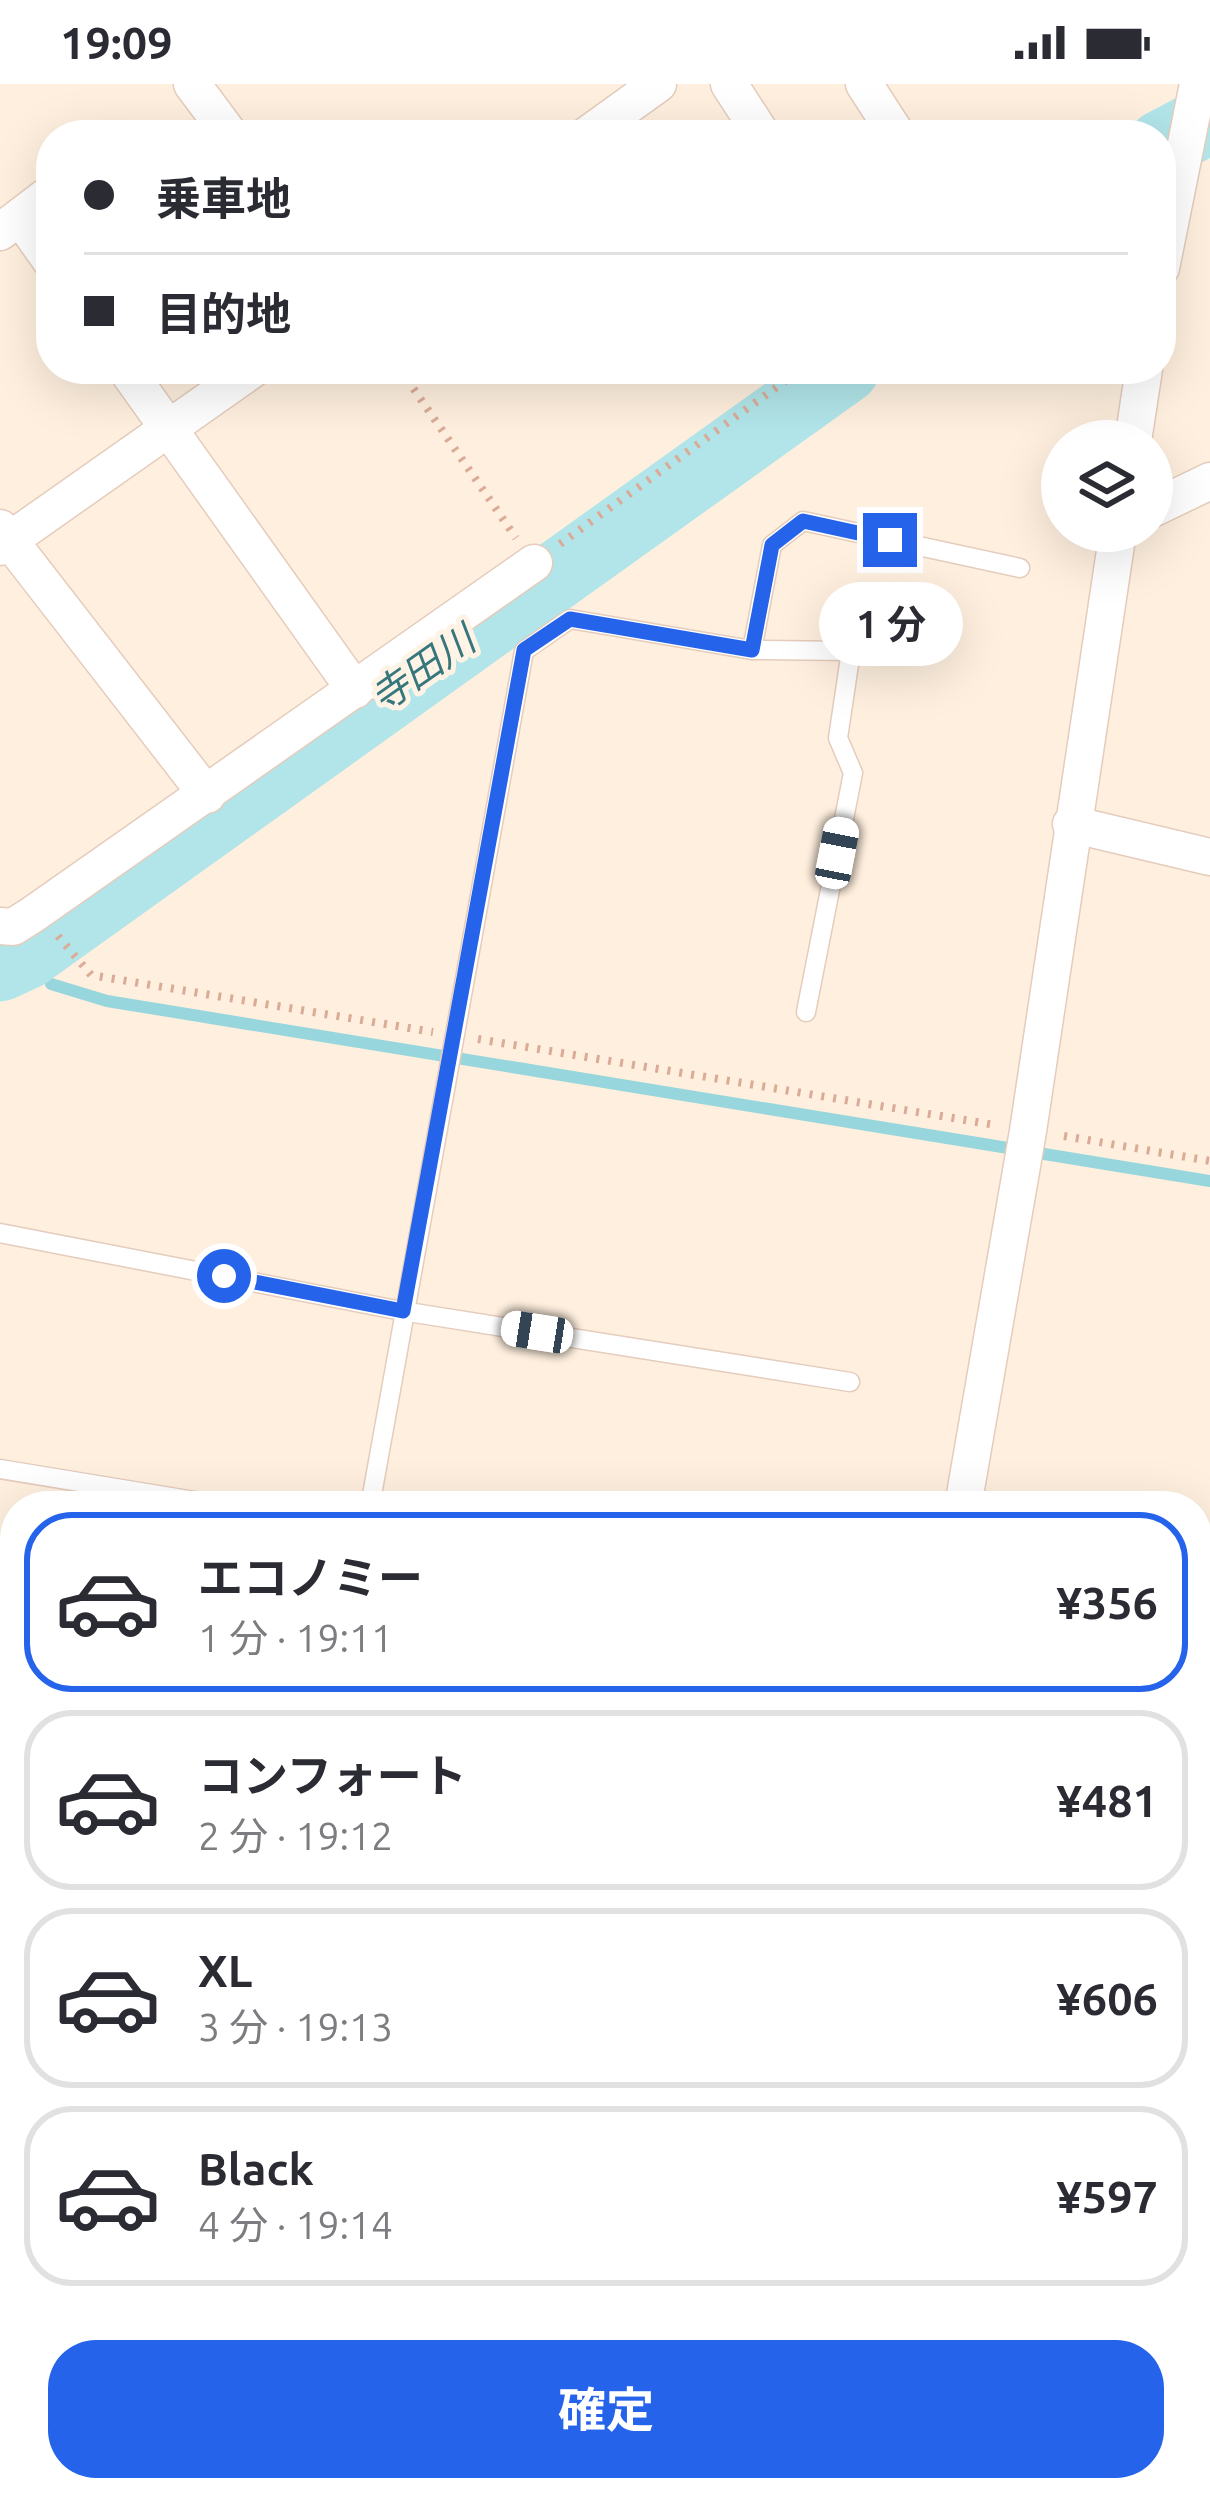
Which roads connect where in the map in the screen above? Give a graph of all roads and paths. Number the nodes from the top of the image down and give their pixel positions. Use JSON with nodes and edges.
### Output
{"nodes":[{"id":1,"x":192,"y":84,"type":"edge"},
{"id":2,"x":729,"y":84,"type":"edge"},
{"id":3,"x":864,"y":84,"type":"edge"},
{"id":4,"x":642,"y":89,"type":"edge"},
{"id":5,"x":1194,"y":101,"type":"edge"},
{"id":6,"x":219,"y":120,"type":"edge"},
{"id":7,"x":604,"y":120,"type":"edge"},
{"id":8,"x":752,"y":120,"type":"edge"},
{"id":9,"x":887,"y":120,"type":"edge"},
{"id":10,"x":1176,"y":194,"type":"edge"},
{"id":11,"x":36,"y":205,"type":"edge"},
{"id":12,"x":10,"y":224,"type":"edge"},
{"id":13,"x":36,"y":247,"type":"edge"},
{"id":14,"x":137,"y":384,"type":"edge"},
{"id":15,"x":232,"y":384,"type":"edge"},
{"id":16,"x":410,"y":384,"type":"edge"},
{"id":17,"x":775,"y":384,"type":"edge"},
{"id":18,"x":1142,"y":384,"type":"edge"},
{"id":19,"x":1136,"y":420,"type":"edge"},
{"id":20,"x":169,"y":430,"type":"junction"},
{"id":21,"x":1210,"y":481,"type":"edge"},
{"id":22,"x":1173,"y":499,"type":"edge"},
{"id":23,"x":3,"y":538,"type":"edge"},
{"id":24,"x":1115,"y":552,"type":"edge"},
{"id":25,"x":534,"y":563,"type":"junction"},
{"id":26,"x":1020,"y":568,"type":"dead end"},
{"id":27,"x":752,"y":650,"type":"junction"},
{"id":28,"x":355,"y":690,"type":"junction"},
{"id":29,"x":207,"y":795,"type":"junction"},
{"id":30,"x":1071,"y":824,"type":"junction"},
{"id":31,"x":1210,"y":857,"type":"edge"},
{"id":32,"x":0,"y":926,"type":"edge"},
{"id":33,"x":62,"y":941,"type":"dead end"},
{"id":34,"x":806,"y":1012,"type":"dead end"},
{"id":35,"x":453,"y":1035,"type":"junction"},
{"id":36,"x":1028,"y":1131,"type":"junction"},
{"id":37,"x":1210,"y":1161,"type":"edge"},
{"id":38,"x":0,"y":1233,"type":"edge"},
{"id":39,"x":403,"y":1311,"type":"junction"},
{"id":40,"x":850,"y":1382,"type":"dead end"},
{"id":41,"x":0,"y":1469,"type":"edge"},
{"id":42,"x":134,"y":1491,"type":"edge"},
{"id":43,"x":373,"y":1491,"type":"edge"},
{"id":44,"x":966,"y":1491,"type":"edge"}],
"edges":[{"from":1,"to":6,"type":"street"},
{"from":2,"to":8,"type":"street"},
{"from":3,"to":9,"type":"street"},
{"from":4,"to":7,"type":"street"},
{"from":5,"to":10,"type":"street"},
{"from":11,"to":12,"type":"street"},
{"from":12,"to":13,"type":"street"},
{"from":14,"to":20,"type":"street"},
{"from":15,"to":20,"type":"street"},
{"from":16,"to":25,"type":"path"},
{"from":17,"to":25,"type":"path"},
{"from":18,"to":19,"type":"street"},
{"from":20,"to":23,"type":"street"},
{"from":20,"to":28,"type":"street"},
{"from":21,"to":22,"type":"street"},
{"from":23,"to":29,"type":"street"},
{"from":24,"to":30,"type":"street"},
{"from":25,"to":28,"type":"street"},
{"from":26,"to":27,"type":"lane"},
{"from":27,"to":34,"type":"lane"},
{"from":27,"to":35,"type":"lane"},
{"from":28,"to":29,"type":"street"},
{"from":29,"to":32,"type":"street"},
{"from":30,"to":31,"type":"street"},
{"from":30,"to":36,"type":"street"},
{"from":33,"to":35,"type":"path"},
{"from":35,"to":36,"type":"path"},
{"from":35,"to":39,"type":"lane"},
{"from":36,"to":37,"type":"path"},
{"from":36,"to":44,"type":"street"},
{"from":38,"to":39,"type":"lane"},
{"from":39,"to":40,"type":"lane"},
{"from":39,"to":43,"type":"lane"},
{"from":41,"to":42,"type":"lane"}]}
